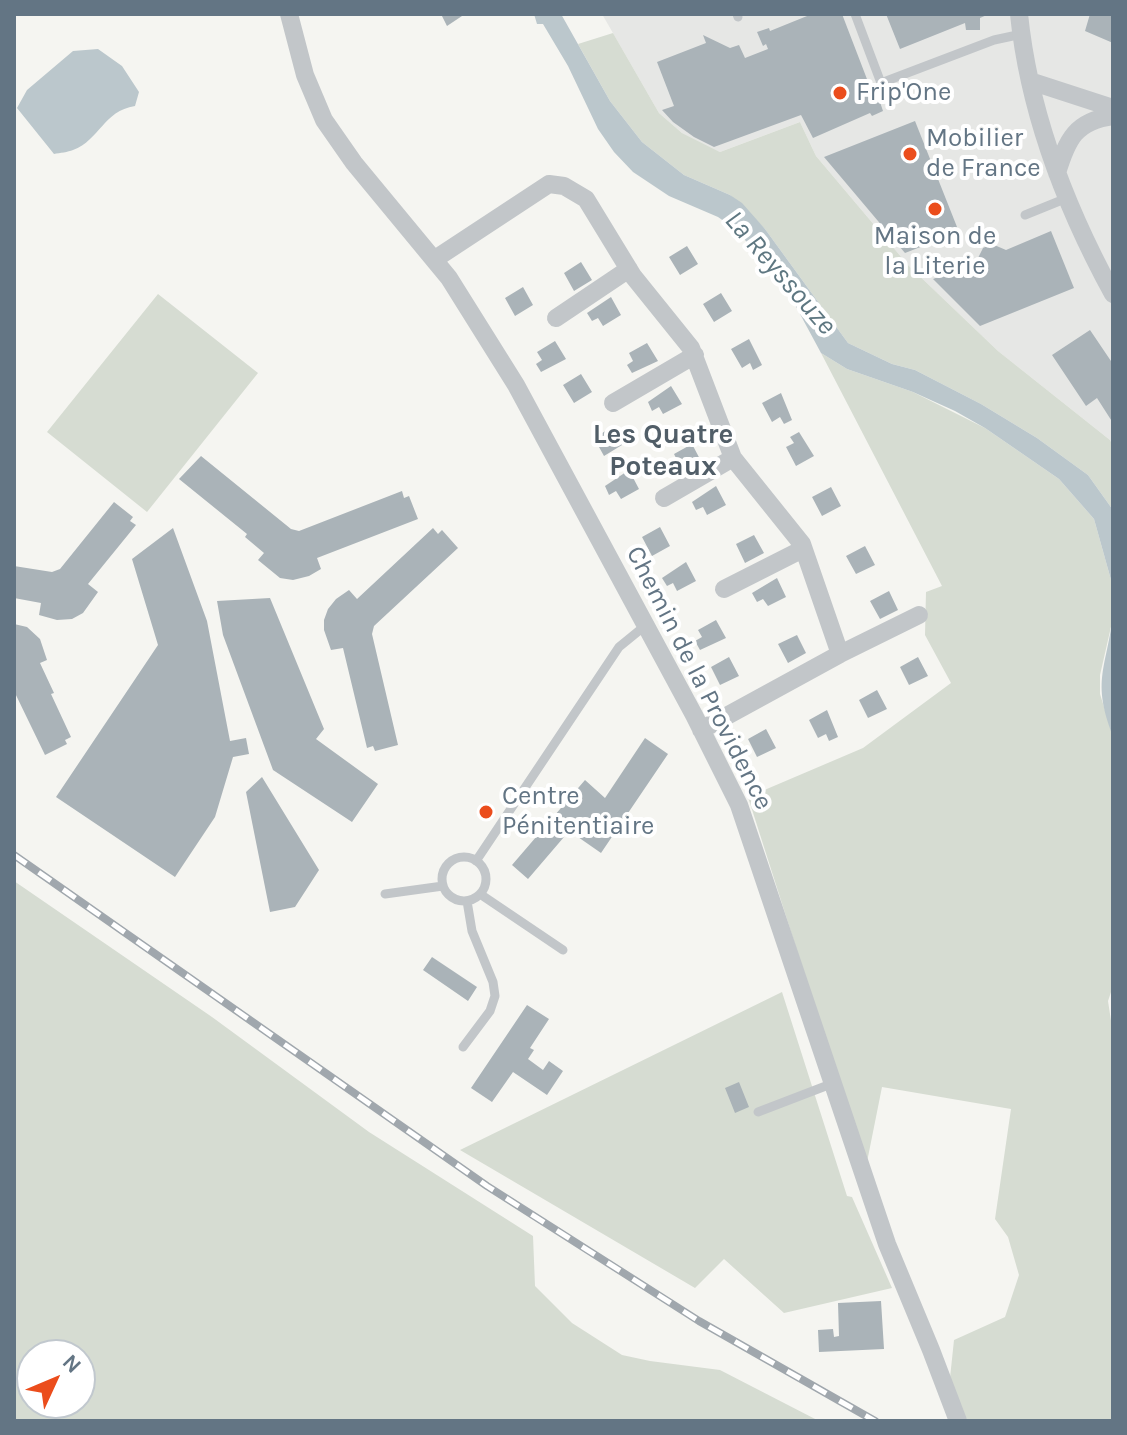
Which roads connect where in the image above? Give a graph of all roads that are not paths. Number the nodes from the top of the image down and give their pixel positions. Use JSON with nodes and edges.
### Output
{"nodes":[{"id":1,"x":289,"y":14,"type":"edge"},
{"id":2,"x":855,"y":14,"type":"edge"},
{"id":3,"x":1019,"y":14,"type":"edge"},
{"id":4,"x":1022,"y":34,"type":"junction"},
{"id":5,"x":1030,"y":81,"type":"junction"},
{"id":6,"x":1113,"y":108,"type":"edge"},
{"id":7,"x":1113,"y":116,"type":"edge"},
{"id":8,"x":1057,"y":173,"type":"junction"},
{"id":9,"x":1067,"y":198,"type":"junction"},
{"id":10,"x":1025,"y":215,"type":"dead end"},
{"id":11,"x":435,"y":259,"type":"junction"},
{"id":12,"x":629,"y":269,"type":"junction"},
{"id":13,"x":1113,"y":294,"type":"edge"},
{"id":14,"x":556,"y":318,"type":"dead end"},
{"id":15,"x":695,"y":355,"type":"junction"},
{"id":16,"x":613,"y":403,"type":"dead end"},
{"id":17,"x":733,"y":458,"type":"junction"},
{"id":18,"x":664,"y":498,"type":"dead end"},
{"id":19,"x":803,"y":549,"type":"junction"},
{"id":20,"x":724,"y":589,"type":"dead end"},
{"id":21,"x":919,"y":615,"type":"dead end"},
{"id":22,"x":646,"y":625,"type":"junction"},
{"id":23,"x":840,"y":654,"type":"junction"},
{"id":24,"x":701,"y":730,"type":"junction"},
{"id":25,"x":476,"y":861,"type":"junction"},
{"id":26,"x":443,"y":886,"type":"junction"},
{"id":27,"x":385,"y":894,"type":"dead end"},
{"id":28,"x":480,"y":894,"type":"junction"},
{"id":29,"x":467,"y":901,"type":"junction"},
{"id":30,"x":563,"y":950,"type":"dead end"},
{"id":31,"x":463,"y":1047,"type":"dead end"},
{"id":32,"x":831,"y":1084,"type":"junction"},
{"id":33,"x":758,"y":1112,"type":"dead end"},
{"id":34,"x":958,"y":1421,"type":"edge"}],
"edges":[{"from":1,"to":11,"type":"street","name":"Chemin de la Providence"},
{"from":2,"to":4,"type":"lane"},
{"from":3,"to":4,"type":"street"},
{"from":4,"to":5,"type":"street"},
{"from":5,"to":6,"type":"street"},
{"from":5,"to":8,"type":"street"},
{"from":7,"to":8,"type":"street"},
{"from":8,"to":9,"type":"street"},
{"from":9,"to":10,"type":"lane"},
{"from":9,"to":13,"type":"street"},
{"from":11,"to":12,"type":"street"},
{"from":11,"to":22,"type":"street","name":"Chemin de la Providence"},
{"from":12,"to":14,"type":"street"},
{"from":12,"to":15,"type":"street"},
{"from":15,"to":16,"type":"street"},
{"from":15,"to":17,"type":"street"},
{"from":17,"to":18,"type":"street"},
{"from":17,"to":19,"type":"street"},
{"from":19,"to":20,"type":"street"},
{"from":19,"to":23,"type":"street"},
{"from":21,"to":23,"type":"street"},
{"from":22,"to":24,"type":"street","name":"Chemin de la Providence"},
{"from":22,"to":25,"type":"lane"},
{"from":23,"to":24,"type":"street"},
{"from":24,"to":32,"type":"street","name":"Chemin de la Providence"},
{"from":25,"to":26,"type":"lane"},
{"from":25,"to":28,"type":"lane"},
{"from":26,"to":27,"type":"lane"},
{"from":26,"to":29,"type":"lane"},
{"from":28,"to":29,"type":"lane"},
{"from":28,"to":30,"type":"lane"},
{"from":29,"to":31,"type":"lane"},
{"from":32,"to":33,"type":"lane"},
{"from":32,"to":34,"type":"street","name":"Chemin de la Providence"}]}
